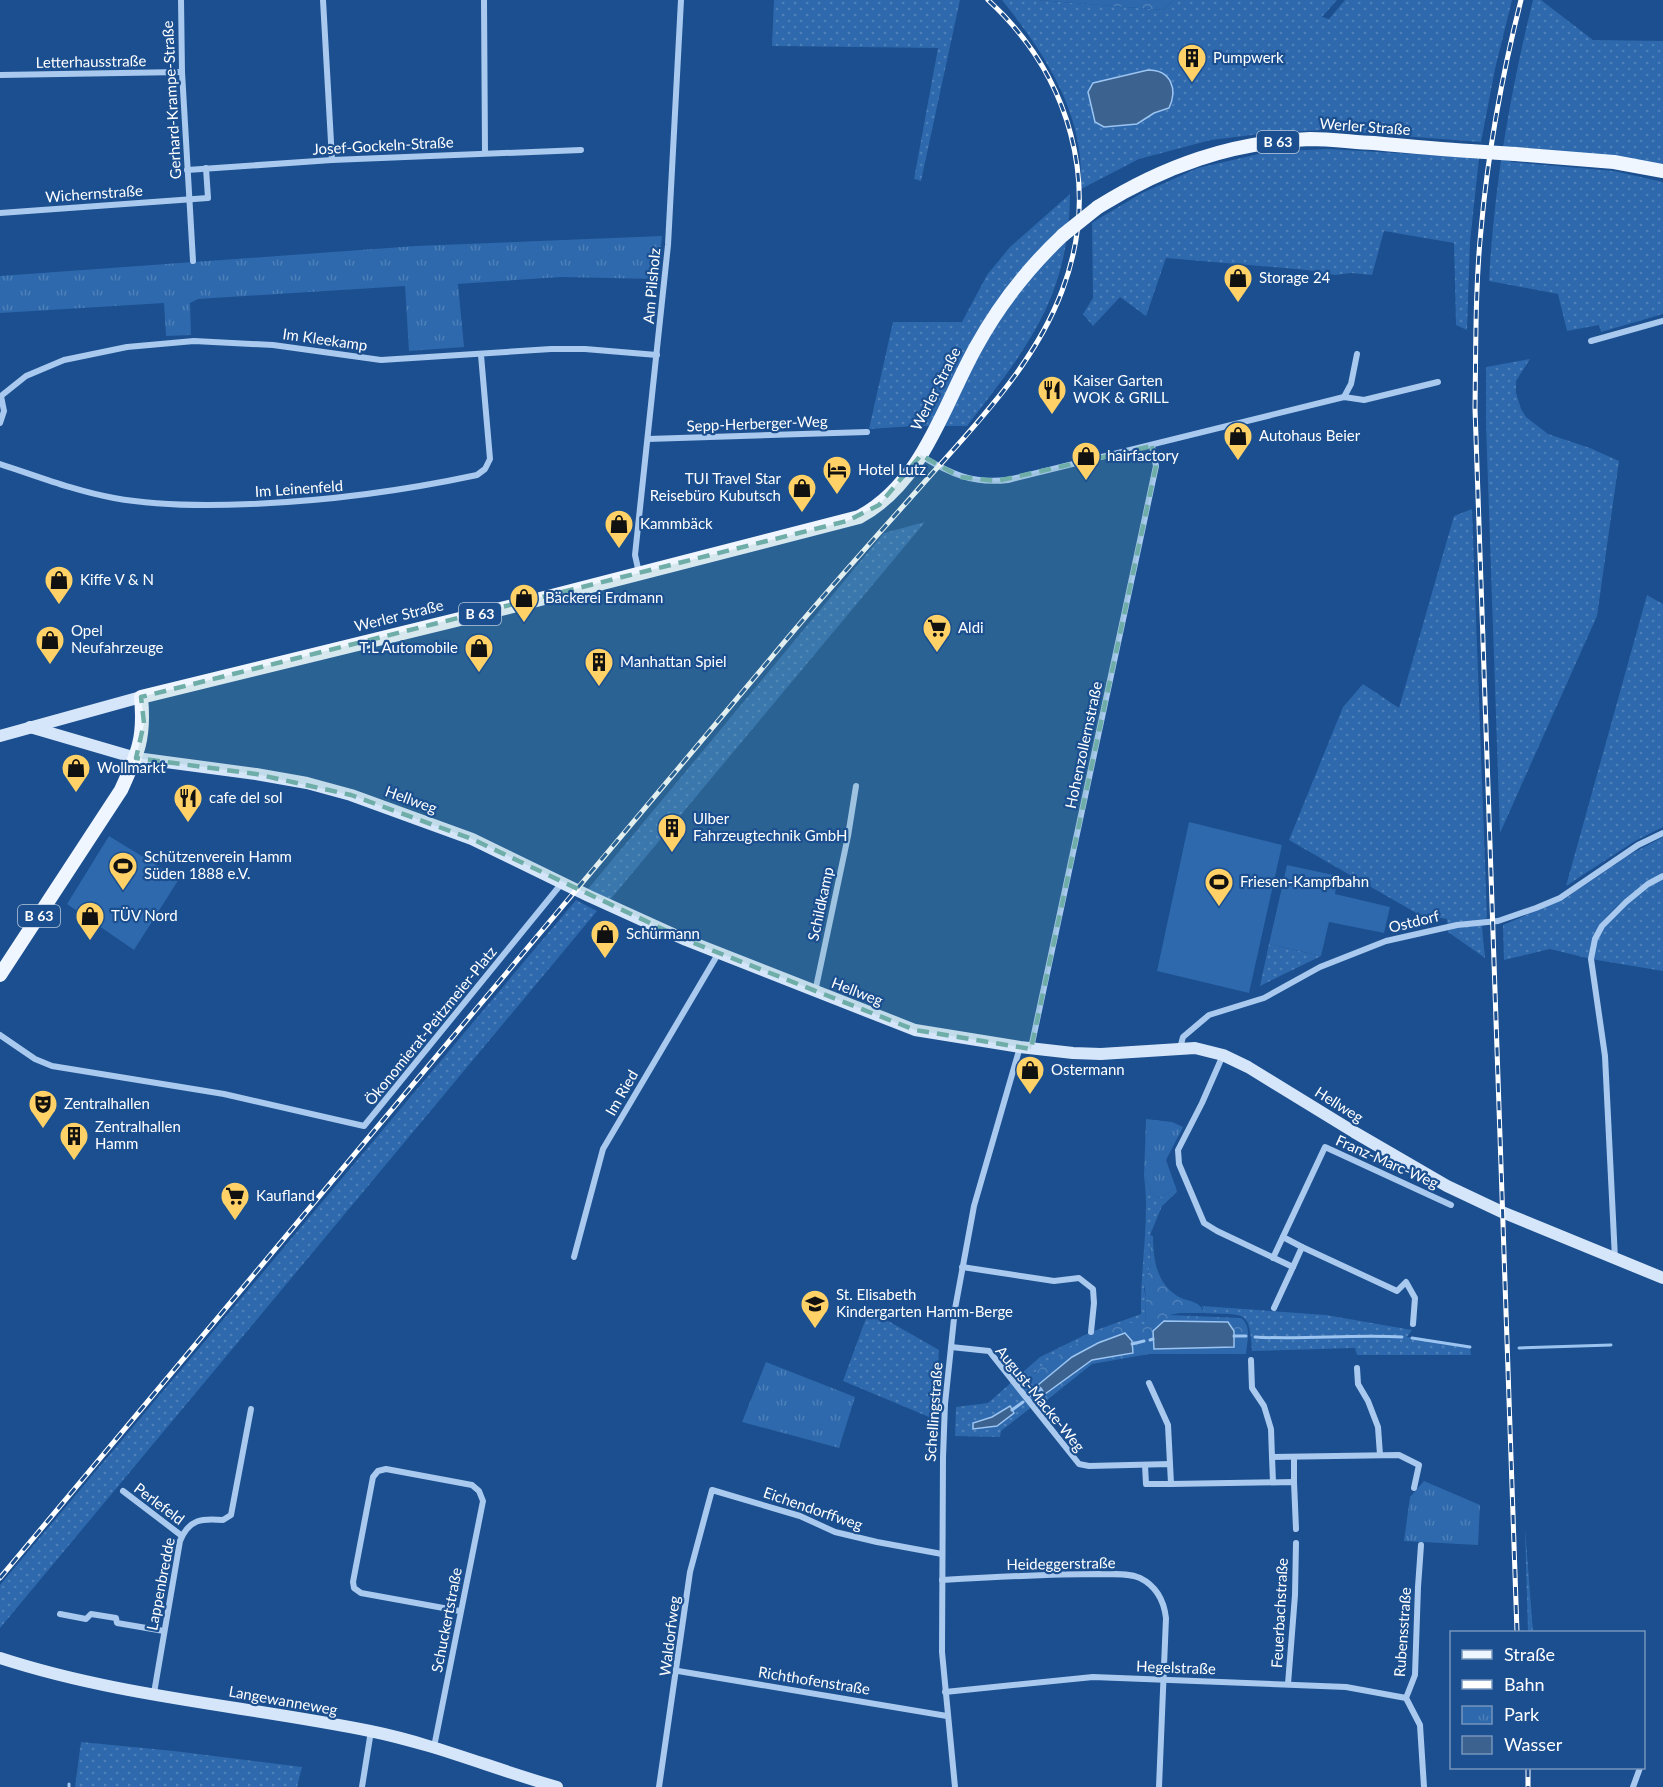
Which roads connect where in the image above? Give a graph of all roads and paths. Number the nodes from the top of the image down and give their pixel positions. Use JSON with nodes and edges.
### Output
{"nodes":[{"id":1,"x":181,"y":0,"type":"edge"},
{"id":2,"x":323,"y":0,"type":"edge"},
{"id":3,"x":483,"y":0,"type":"edge"},
{"id":4,"x":681,"y":0,"type":"edge"},
{"id":5,"x":182,"y":72,"type":"junction"},
{"id":6,"x":0,"y":75,"type":"edge"},
{"id":7,"x":580,"y":150,"type":"dead end"},
{"id":8,"x":485,"y":152,"type":"junction"},
{"id":9,"x":332,"y":160,"type":"junction"},
{"id":10,"x":206,"y":168,"type":"junction"},
{"id":11,"x":187,"y":170,"type":"junction"},
{"id":12,"x":1663,"y":171,"type":"edge"},
{"id":13,"x":190,"y":199,"type":"junction"},
{"id":14,"x":0,"y":213,"type":"edge"},
{"id":15,"x":193,"y":261,"type":"dead end"},
{"id":16,"x":1663,"y":321,"type":"edge"},
{"id":17,"x":1591,"y":341,"type":"dead end"},
{"id":18,"x":1357,"y":354,"type":"dead end"},
{"id":19,"x":481,"y":355,"type":"junction"},
{"id":20,"x":657,"y":355,"type":"junction"},
{"id":21,"x":1438,"y":382,"type":"dead end"},
{"id":22,"x":1,"y":396,"type":"edge"},
{"id":23,"x":1344,"y":397,"type":"junction"},
{"id":24,"x":0,"y":423,"type":"edge"},
{"id":25,"x":867,"y":432,"type":"dead end"},
{"id":26,"x":648,"y":439,"type":"junction"},
{"id":27,"x":1152,"y":446,"type":"junction"},
{"id":28,"x":921,"y":455,"type":"junction"},
{"id":29,"x":0,"y":464,"type":"edge"},
{"id":30,"x":639,"y":573,"type":"junction"},
{"id":31,"x":141,"y":697,"type":"junction"},
{"id":32,"x":30,"y":727,"type":"junction"},
{"id":33,"x":0,"y":736,"type":"edge"},
{"id":34,"x":136,"y":758,"type":"junction"},
{"id":35,"x":856,"y":786,"type":"dead end"},
{"id":36,"x":1663,"y":833,"type":"edge"},
{"id":37,"x":1663,"y":876,"type":"edge"},
{"id":38,"x":563,"y":882,"type":"junction"},
{"id":39,"x":718,"y":954,"type":"junction"},
{"id":40,"x":0,"y":975,"type":"edge"},
{"id":41,"x":815,"y":992,"type":"junction"},
{"id":42,"x":0,"y":1035,"type":"edge"},
{"id":43,"x":1025,"y":1048,"type":"junction"},
{"id":44,"x":1180,"y":1048,"type":"junction"},
{"id":45,"x":1223,"y":1055,"type":"junction"},
{"id":46,"x":1451,"y":1204,"type":"dead end"},
{"id":47,"x":1282,"y":1237,"type":"junction"},
{"id":48,"x":1302,"y":1247,"type":"junction"},
{"id":49,"x":574,"y":1257,"type":"dead end"},
{"id":50,"x":1273,"y":1258,"type":"junction"},
{"id":51,"x":1615,"y":1259,"type":"junction"},
{"id":52,"x":962,"y":1267,"type":"junction"},
{"id":53,"x":1293,"y":1267,"type":"junction"},
{"id":54,"x":1663,"y":1278,"type":"edge"},
{"id":55,"x":1274,"y":1308,"type":"dead end"},
{"id":56,"x":1413,"y":1324,"type":"dead end"},
{"id":57,"x":1091,"y":1332,"type":"dead end"},
{"id":58,"x":951,"y":1347,"type":"junction"},
{"id":59,"x":1251,"y":1360,"type":"dead end"},
{"id":60,"x":1357,"y":1368,"type":"dead end"},
{"id":61,"x":1149,"y":1383,"type":"dead end"},
{"id":62,"x":251,"y":1409,"type":"dead end"},
{"id":63,"x":1380,"y":1455,"type":"junction"},
{"id":64,"x":1272,"y":1457,"type":"junction"},
{"id":65,"x":1294,"y":1457,"type":"junction"},
{"id":66,"x":1170,"y":1464,"type":"junction"},
{"id":67,"x":1145,"y":1465,"type":"junction"},
{"id":68,"x":1273,"y":1482,"type":"junction"},
{"id":69,"x":1294,"y":1482,"type":"junction"},
{"id":70,"x":1171,"y":1484,"type":"junction"},
{"id":71,"x":1414,"y":1488,"type":"dead end"},
{"id":72,"x":712,"y":1490,"type":"joint"},
{"id":73,"x":123,"y":1491,"type":"dead end"},
{"id":74,"x":1296,"y":1529,"type":"dead end"},
{"id":75,"x":182,"y":1536,"type":"junction"},
{"id":76,"x":1296,"y":1542,"type":"dead end"},
{"id":77,"x":1421,"y":1545,"type":"dead end"},
{"id":78,"x":942,"y":1554,"type":"junction"},
{"id":79,"x":942,"y":1580,"type":"junction"},
{"id":80,"x":460,"y":1611,"type":"junction"},
{"id":81,"x":60,"y":1614,"type":"dead end"},
{"id":82,"x":164,"y":1631,"type":"junction"},
{"id":83,"x":0,"y":1658,"type":"edge"},
{"id":84,"x":678,"y":1671,"type":"junction"},
{"id":85,"x":1164,"y":1681,"type":"junction"},
{"id":86,"x":1288,"y":1684,"type":"junction"},
{"id":87,"x":945,"y":1692,"type":"junction"},
{"id":88,"x":154,"y":1693,"type":"junction"},
{"id":89,"x":1406,"y":1698,"type":"junction"},
{"id":90,"x":947,"y":1716,"type":"junction"},
{"id":91,"x":371,"y":1731,"type":"junction"},
{"id":92,"x":434,"y":1747,"type":"junction"},
{"id":93,"x":1639,"y":1769,"type":"edge"},
{"id":94,"x":362,"y":1787,"type":"edge"},
{"id":95,"x":557,"y":1787,"type":"edge"},
{"id":96,"x":660,"y":1787,"type":"edge"},
{"id":97,"x":955,"y":1787,"type":"edge"},
{"id":98,"x":1159,"y":1787,"type":"edge"},
{"id":99,"x":1424,"y":1787,"type":"edge"},
{"id":100,"x":1634,"y":1787,"type":"edge"}],
"edges":[{"from":1,"to":5,"type":"street","name":"Gerhard-Krampe-Straße"},
{"from":2,"to":9,"type":"street"},
{"from":3,"to":8,"type":"street"},
{"from":4,"to":20,"type":"street","name":"Am Pilsholz"},
{"from":5,"to":6,"type":"street","name":"Letterhausstraße"},
{"from":5,"to":11,"type":"street","name":"Gerhard-Krampe-Straße"},
{"from":7,"to":8,"type":"street","name":"Josef-Gockeln-Straße"},
{"from":8,"to":9,"type":"street","name":"Josef-Gockeln-Straße"},
{"from":9,"to":10,"type":"street","name":"Josef-Gockeln-Straße"},
{"from":10,"to":11,"type":"street","name":"Josef-Gockeln-Straße"},
{"from":10,"to":13,"type":"street","name":"Gerhard-Krampe-Straße"},
{"from":11,"to":13,"type":"street","name":"Gerhard-Krampe-Straße"},
{"from":12,"to":28,"type":"main road","name":"Werler Straße","number":"B 63","bridge":true},
{"from":13,"to":14,"type":"street","name":"Wichernstraße"},
{"from":13,"to":15,"type":"street","name":"Gerhard-Krampe-Straße"},
{"from":16,"to":17,"type":"street"},
{"from":18,"to":23,"type":"street"},
{"from":19,"to":20,"type":"street","name":"Im Kleekamp"},
{"from":19,"to":22,"type":"street","name":"Im Kleekamp"},
{"from":19,"to":29,"type":"street","name":"Im Leinenfeld"},
{"from":20,"to":26,"type":"street","name":"Am Pilsholz"},
{"from":21,"to":23,"type":"street","name":"Werler Straße"},
{"from":22,"to":24,"type":"street"},
{"from":23,"to":27,"type":"street","name":"Werler Straße"},
{"from":25,"to":26,"type":"street","name":"Sepp-Herberger-Weg"},
{"from":26,"to":30,"type":"street","name":"Am Pilsholz"},
{"from":27,"to":28,"type":"street","name":"Werler Straße"},
{"from":27,"to":43,"type":"street","name":"Hohenzollernstraße"},
{"from":28,"to":30,"type":"main road","name":"Werler Straße","number":"B 63"},
{"from":30,"to":31,"type":"main road","name":"Werler Straße","number":"B 63"},
{"from":31,"to":32,"type":"street","name":"Werler Straße"},
{"from":31,"to":34,"type":"main road","number":"B 63"},
{"from":32,"to":33,"type":"street","name":"Werler Straße"},
{"from":32,"to":34,"type":"street","name":"Hellweg"},
{"from":34,"to":38,"type":"street","name":"Hellweg"},
{"from":34,"to":40,"type":"main road","number":"B 63"},
{"from":35,"to":41,"type":"street","name":"Schildkamp"},
{"from":36,"to":44,"type":"street","name":"Ostdorf"},
{"from":37,"to":51,"type":"street"},
{"from":38,"to":39,"type":"street","name":"Hellweg"},
{"from":38,"to":42,"type":"street","name":"Ökonomierat-Peitzmeier-Platz"},
{"from":39,"to":41,"type":"street","name":"Hellweg"},
{"from":39,"to":49,"type":"street","name":"Im Ried"},
{"from":41,"to":43,"type":"street","name":"Hellweg"},
{"from":43,"to":44,"type":"street","name":"Hellweg"},
{"from":43,"to":52,"type":"street","name":"Schellingstraße"},
{"from":44,"to":45,"type":"street","name":"Hellweg"},
{"from":45,"to":50,"type":"street"},
{"from":45,"to":51,"type":"street","name":"Hellweg"},
{"from":46,"to":47,"type":"street","name":"Franz-Marc-Weg"},
{"from":47,"to":48,"type":"street"},
{"from":47,"to":50,"type":"street","name":"Franz-Marc-Weg"},
{"from":48,"to":53,"type":"street"},
{"from":48,"to":56,"type":"street"},
{"from":50,"to":53,"type":"street"},
{"from":51,"to":54,"type":"street","name":"Hellweg"},
{"from":52,"to":57,"type":"street"},
{"from":52,"to":58,"type":"street","name":"Schellingstraße"},
{"from":53,"to":55,"type":"street"},
{"from":58,"to":67,"type":"street","name":"August-Macke-Weg"},
{"from":58,"to":78,"type":"street","name":"Schellingstraße"},
{"from":59,"to":64,"type":"street"},
{"from":60,"to":63,"type":"street"},
{"from":61,"to":66,"type":"street"},
{"from":62,"to":75,"type":"street","name":"Lappenbredde"},
{"from":63,"to":65,"type":"street"},
{"from":63,"to":71,"type":"street"},
{"from":64,"to":65,"type":"street"},
{"from":64,"to":68,"type":"street"},
{"from":65,"to":69,"type":"street"},
{"from":66,"to":67,"type":"street","name":"August-Macke-Weg"},
{"from":66,"to":70,"type":"street"},
{"from":67,"to":70,"type":"street"},
{"from":68,"to":69,"type":"street"},
{"from":68,"to":70,"type":"street"},
{"from":69,"to":74,"type":"street"},
{"from":72,"to":78,"type":"street","name":"Eichendorffweg"},
{"from":72,"to":84,"type":"street","name":"Waldorfweg"},
{"from":73,"to":75,"type":"street","name":"Perlefeld"},
{"from":75,"to":82,"type":"street","name":"Lappenbredde"},
{"from":76,"to":86,"type":"street","name":"Feuerbachstraße"},
{"from":77,"to":89,"type":"street","name":"Rubensstraße"},
{"from":78,"to":79,"type":"street","name":"Schellingstraße"},
{"from":79,"to":85,"type":"street","name":"Heideggerstraße"},
{"from":79,"to":87,"type":"street","name":"Schellingstraße"},
{"from":80,"to":80,"type":"street","name":"Schuckertstraße"},
{"from":80,"to":92,"type":"street","name":"Schuckertstraße"},
{"from":81,"to":82,"type":"street"},
{"from":82,"to":88,"type":"street","name":"Lappenbredde"},
{"from":83,"to":88,"type":"street","name":"Langewanneweg"},
{"from":84,"to":90,"type":"street","name":"Richthofenstraße"},
{"from":84,"to":96,"type":"street","name":"Waldorfweg"},
{"from":85,"to":86,"type":"street","name":"Hegelstraße"},
{"from":85,"to":87,"type":"street","name":"Hegelstraße"},
{"from":85,"to":98,"type":"street","name":"Heideggerstraße"},
{"from":86,"to":89,"type":"street","name":"Hegelstraße"},
{"from":87,"to":90,"type":"street","name":"Schellingstraße"},
{"from":88,"to":91,"type":"street","name":"Langewanneweg"},
{"from":89,"to":99,"type":"street","name":"Rubensstraße"},
{"from":90,"to":97,"type":"street","name":"Schellingstraße"},
{"from":91,"to":92,"type":"street","name":"Langewanneweg"},
{"from":91,"to":94,"type":"street"},
{"from":92,"to":95,"type":"street","name":"Langewanneweg"},
{"from":93,"to":100,"type":"street"}]}
